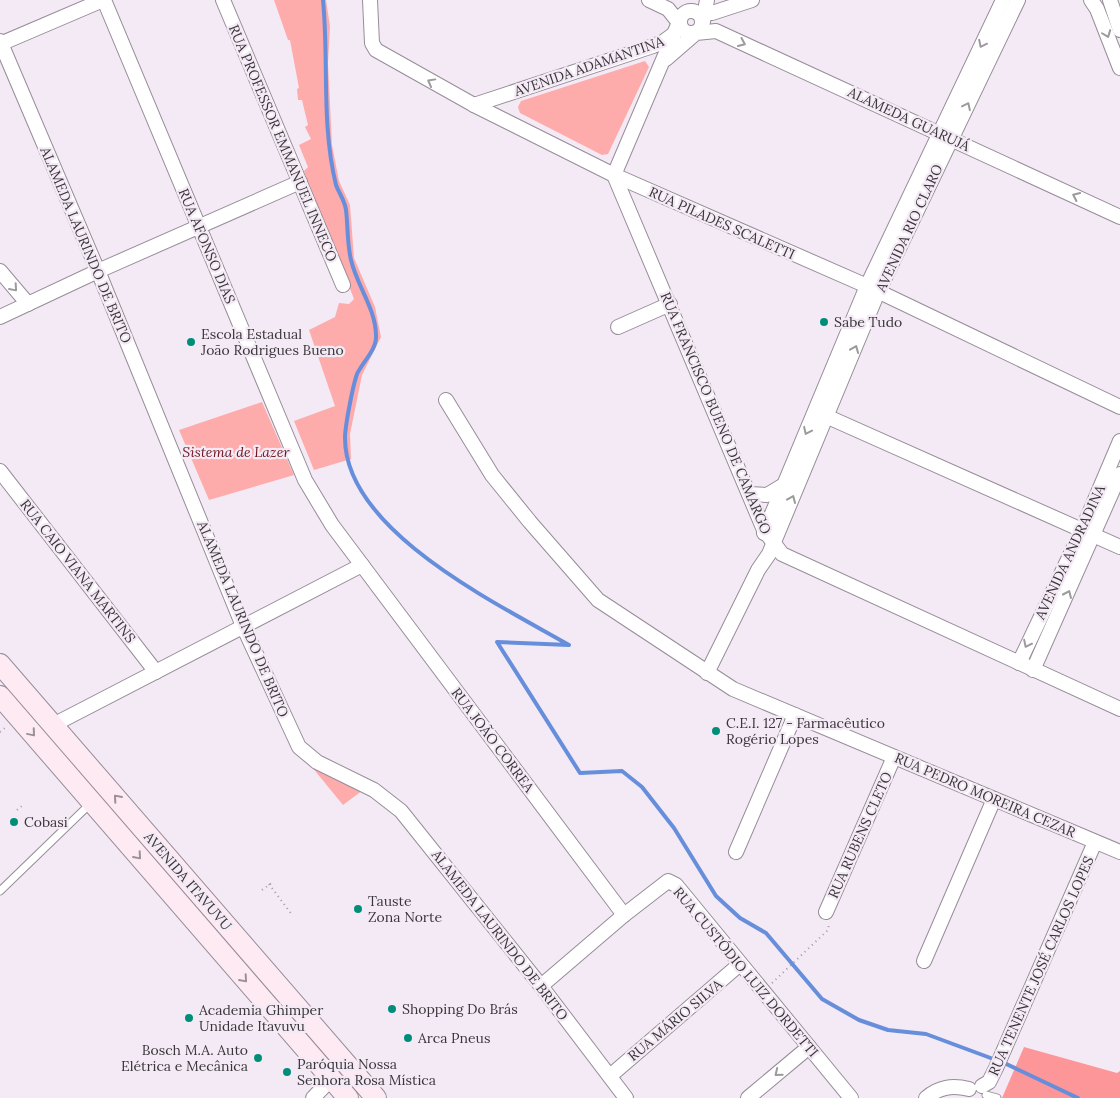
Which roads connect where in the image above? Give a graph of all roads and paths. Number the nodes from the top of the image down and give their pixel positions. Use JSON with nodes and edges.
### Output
{"nodes":[{"id":1,"x":103,"y":0,"type":"edge"},
{"id":2,"x":223,"y":0,"type":"edge"},
{"id":3,"x":370,"y":0,"type":"edge"},
{"id":4,"x":649,"y":0,"type":"edge"},
{"id":5,"x":692,"y":0,"type":"edge"},
{"id":6,"x":707,"y":0,"type":"edge"},
{"id":7,"x":752,"y":0,"type":"edge"},
{"id":8,"x":1003,"y":0,"type":"edge"},
{"id":9,"x":1018,"y":0,"type":"edge"},
{"id":10,"x":1091,"y":0,"type":"edge"},
{"id":11,"x":1110,"y":0,"type":"edge"},
{"id":12,"x":700,"y":21,"type":"junction"},
{"id":13,"x":679,"y":23,"type":"junction"},
{"id":14,"x":1120,"y":30,"type":"edge"},
{"id":15,"x":0,"y":43,"type":"edge"},
{"id":16,"x":660,"y":68,"type":"junction"},
{"id":17,"x":1120,"y":68,"type":"edge"},
{"id":18,"x":503,"y":96,"type":"junction"},
{"id":19,"x":474,"y":105,"type":"junction"},
{"id":20,"x":500,"y":118,"type":"junction"},
{"id":21,"x":945,"y":136,"type":"junction"},
{"id":22,"x":614,"y":175,"type":"junction"},
{"id":23,"x":300,"y":182,"type":"junction"},
{"id":24,"x":647,"y":190,"type":"junction"},
{"id":25,"x":631,"y":214,"type":"junction"},
{"id":26,"x":1120,"y":217,"type":"edge"},
{"id":27,"x":200,"y":228,"type":"junction"},
{"id":28,"x":98,"y":271,"type":"junction"},
{"id":29,"x":0,"y":272,"type":"edge"},
{"id":30,"x":343,"y":285,"type":"dead end"},
{"id":31,"x":872,"y":289,"type":"junction"},
{"id":32,"x":28,"y":304,"type":"junction"},
{"id":33,"x":670,"y":304,"type":"junction"},
{"id":34,"x":0,"y":317,"type":"edge"},
{"id":35,"x":618,"y":327,"type":"dead end"},
{"id":36,"x":446,"y":400,"type":"dead end"},
{"id":37,"x":1120,"y":407,"type":"edge"},
{"id":38,"x":822,"y":414,"type":"junction"},
{"id":39,"x":1120,"y":440,"type":"edge"},
{"id":40,"x":0,"y":471,"type":"edge"},
{"id":41,"x":1120,"y":474,"type":"edge"},
{"id":42,"x":782,"y":486,"type":"junction"},
{"id":43,"x":749,"y":494,"type":"junction"},
{"id":44,"x":764,"y":530,"type":"junction"},
{"id":45,"x":1089,"y":531,"type":"junction"},
{"id":46,"x":773,"y":544,"type":"junction"},
{"id":47,"x":1120,"y":547,"type":"edge"},
{"id":48,"x":362,"y":565,"type":"junction"},
{"id":49,"x":758,"y":570,"type":"junction"},
{"id":50,"x":244,"y":626,"type":"junction"},
{"id":51,"x":1019,"y":663,"type":"junction"},
{"id":52,"x":0,"y":664,"type":"edge"},
{"id":53,"x":1033,"y":670,"type":"junction"},
{"id":54,"x":156,"y":672,"type":"junction"},
{"id":55,"x":707,"y":673,"type":"junction"},
{"id":56,"x":0,"y":696,"type":"edge"},
{"id":57,"x":1120,"y":709,"type":"edge"},
{"id":58,"x":795,"y":715,"type":"junction"},
{"id":59,"x":53,"y":725,"type":"junction"},
{"id":60,"x":894,"y":757,"type":"junction"},
{"id":61,"x":994,"y":799,"type":"junction"},
{"id":62,"x":92,"y":802,"type":"junction"},
{"id":63,"x":23,"y":805,"type":"dead end"},
{"id":64,"x":17,"y":810,"type":"dead end"},
{"id":65,"x":1095,"y":842,"type":"junction"},
{"id":66,"x":736,"y":852,"type":"dead end"},
{"id":67,"x":1120,"y":852,"type":"edge"},
{"id":68,"x":273,"y":882,"type":"dead end"},
{"id":69,"x":269,"y":884,"type":"junction"},
{"id":70,"x":262,"y":890,"type":"dead end"},
{"id":71,"x":0,"y":892,"type":"edge"},
{"id":72,"x":826,"y":912,"type":"joint"},
{"id":73,"x":624,"y":915,"type":"junction"},
{"id":74,"x":293,"y":916,"type":"dead end"},
{"id":75,"x":924,"y":961,"type":"dead end"},
{"id":76,"x":740,"y":964,"type":"junction"},
{"id":77,"x":541,"y":986,"type":"junction"},
{"id":78,"x":763,"y":991,"type":"junction"},
{"id":79,"x":809,"y":1048,"type":"junction"},
{"id":80,"x":335,"y":1051,"type":"junction"},
{"id":81,"x":610,"y":1076,"type":"junction"},
{"id":82,"x":331,"y":1079,"type":"junction"},
{"id":83,"x":981,"y":1094,"type":"edge"},
{"id":84,"x":313,"y":1098,"type":"edge"},
{"id":85,"x":348,"y":1098,"type":"edge"},
{"id":86,"x":376,"y":1098,"type":"edge"},
{"id":87,"x":626,"y":1098,"type":"edge"},
{"id":88,"x":748,"y":1098,"type":"edge"},
{"id":89,"x":851,"y":1098,"type":"edge"},
{"id":90,"x":926,"y":1098,"type":"edge"}],
"edges":[{"from":1,"to":15,"type":"street"},
{"from":1,"to":27,"type":"street","name":"RUA AFONSO DIAS"},
{"from":2,"to":23,"type":"street","name":"RUA PROFESSOR EMMANUEL INNECO"},
{"from":19,"to":3,"type":"street","name":"RUA PILADES SCALETTI","one_way":true},
{"from":4,"to":13,"type":"street"},
{"from":5,"to":13,"type":"street"},
{"from":6,"to":12,"type":"street"},
{"from":7,"to":12,"type":"street"},
{"from":8,"to":21,"type":"street","name":"AVENIDA RIO CLARO","one_way":true},
{"from":21,"to":9,"type":"street","name":"AVENIDA RIO CLARO","one_way":true},
{"from":10,"to":17,"type":"street","one_way":true},
{"from":11,"to":14,"type":"street"},
{"from":12,"to":13,"type":"street"},
{"from":12,"to":13,"type":"street"},
{"from":12,"to":16,"type":"street"},
{"from":12,"to":21,"type":"street","name":"ALAMEDA GUARUJÁ","one_way":true},
{"from":13,"to":16,"type":"street"},
{"from":13,"to":18,"type":"street","name":"AVENIDA ADAMANTINA"},
{"from":15,"to":28,"type":"street","name":"ALAMEDA LAURINDO DE BRITO"},
{"from":16,"to":22,"type":"street"},
{"from":18,"to":19,"type":"street","name":"AVENIDA ADAMANTINA"},
{"from":18,"to":20,"type":"street","name":"AVENIDA ADAMANTINA"},
{"from":19,"to":20,"type":"street","name":"RUA PILADES SCALETTI"},
{"from":20,"to":22,"type":"street","name":"RUA PILADES SCALETTI"},
{"from":26,"to":21,"type":"street","name":"ALAMEDA GUARUJÁ","one_way":true},
{"from":21,"to":31,"type":"street","name":"AVENIDA RIO CLARO"},
{"from":22,"to":24,"type":"street","name":"RUA PILADES SCALETTI"},
{"from":22,"to":25,"type":"street","name":"RUA FRANCISCO BUENO DE CAMARGO"},
{"from":23,"to":27,"type":"street"},
{"from":23,"to":30,"type":"street","name":"RUA PROFESSOR EMMANUEL INNECO"},
{"from":24,"to":25,"type":"street"},
{"from":24,"to":31,"type":"street","name":"RUA PILADES SCALETTI"},
{"from":25,"to":33,"type":"street","name":"RUA FRANCISCO BUENO DE CAMARGO"},
{"from":27,"to":28,"type":"street"},
{"from":27,"to":48,"type":"street","name":"RUA AFONSO DIAS"},
{"from":28,"to":32,"type":"street"},
{"from":28,"to":50,"type":"street","name":"ALAMEDA LAURINDO DE BRITO"},
{"from":29,"to":32,"type":"street","one_way":true},
{"from":31,"to":37,"type":"street","name":"RUA PILADES SCALETTI"},
{"from":31,"to":38,"type":"street","name":"AVENIDA RIO CLARO"},
{"from":32,"to":34,"type":"street"},
{"from":33,"to":35,"type":"street"},
{"from":33,"to":43,"type":"street","name":"RUA FRANCISCO BUENO DE CAMARGO"},
{"from":36,"to":55,"type":"street","name":"RUA PEDRO MOREIRA CEZAR"},
{"from":38,"to":42,"type":"street","name":"AVENIDA RIO CLARO","one_way":true},
{"from":38,"to":45,"type":"street"},
{"from":46,"to":38,"type":"street","name":"AVENIDA RIO CLARO","one_way":true},
{"from":39,"to":45,"type":"street","name":"AVENIDA ANDRADINA"},
{"from":40,"to":54,"type":"street","name":"RUA CAIO VIANA MARTINS"},
{"from":41,"to":45,"type":"street","name":"AVENIDA ANDRADINA"},
{"from":42,"to":43,"type":"street"},
{"from":42,"to":44,"type":"street","name":"AVENIDA RIO CLARO"},
{"from":43,"to":44,"type":"street","name":"RUA FRANCISCO BUENO DE CAMARGO"},
{"from":44,"to":46,"type":"street","name":"RUA FRANCISCO BUENO DE CAMARGO"},
{"from":44,"to":49,"type":"street","name":"AVENIDA RIO CLARO"},
{"from":45,"to":47,"type":"street"},
{"from":45,"to":51,"type":"street","name":"AVENIDA ANDRADINA","one_way":true},
{"from":53,"to":45,"type":"street","name":"AVENIDA ANDRADINA","one_way":true},
{"from":46,"to":49,"type":"street","name":"AVENIDA RIO CLARO"},
{"from":46,"to":51,"type":"street","name":"RUA FRANCISCO BUENO DE CAMARGO"},
{"from":48,"to":50,"type":"street"},
{"from":48,"to":73,"type":"street","name":"RUA JOÃO CORREA"},
{"from":49,"to":55,"type":"street","name":"AVENIDA RIO CLARO"},
{"from":50,"to":54,"type":"street"},
{"from":50,"to":77,"type":"street","name":"ALAMEDA LAURINDO DE BRITO"},
{"from":51,"to":53,"type":"street","name":"RUA FRANCISCO BUENO DE CAMARGO"},
{"from":52,"to":59,"type":"main road","name":"AVENIDA ITAVUVU"},
{"from":53,"to":57,"type":"street","name":"RUA FRANCISCO BUENO DE CAMARGO"},
{"from":54,"to":59,"type":"street"},
{"from":55,"to":58,"type":"street","name":"RUA PEDRO MOREIRA CEZAR"},
{"from":56,"to":62,"type":"main road","name":"AVENIDA ITAVUVU","one_way":true},
{"from":58,"to":60,"type":"street","name":"RUA PEDRO MOREIRA CEZAR"},
{"from":58,"to":66,"type":"street"},
{"from":80,"to":59,"type":"main road","name":"AVENIDA ITAVUVU","one_way":true},
{"from":60,"to":61,"type":"street","name":"RUA PEDRO MOREIRA CEZAR"},
{"from":60,"to":72,"type":"street","name":"RUA RUBENS CLETO"},
{"from":61,"to":65,"type":"street","name":"RUA PEDRO MOREIRA CEZAR"},
{"from":61,"to":75,"type":"street"},
{"from":62,"to":71,"type":"lane"},
{"from":62,"to":82,"type":"main road","name":"AVENIDA ITAVUVU","one_way":true},
{"from":63,"to":64,"type":"path"},
{"from":65,"to":67,"type":"street","name":"RUA PEDRO MOREIRA CEZAR"},
{"from":65,"to":83,"type":"street","name":"RUA TENENTE JOSÉ CARLOS LOPES"},
{"from":68,"to":69,"type":"path"},
{"from":69,"to":70,"type":"path"},
{"from":69,"to":74,"type":"path"},
{"from":72,"to":78,"type":"path"},
{"from":73,"to":76,"type":"street","name":"RUA CUSTÓDIO LUIZ DORDETTI"},
{"from":73,"to":77,"type":"street","name":"RUA CUSTÓDIO LUIZ DORDETTI"},
{"from":76,"to":78,"type":"street","name":"RUA CUSTÓDIO LUIZ DORDETTI"},
{"from":76,"to":81,"type":"street","name":"RUA MÁRIO SILVA"},
{"from":77,"to":81,"type":"street","name":"ALAMEDA LAURINDO DE BRITO"},
{"from":78,"to":79,"type":"street","name":"RUA CUSTÓDIO LUIZ DORDETTI"},
{"from":79,"to":88,"type":"street","one_way":true},
{"from":79,"to":89,"type":"street","name":"RUA CUSTÓDIO LUIZ DORDETTI"},
{"from":80,"to":82,"type":"main road"},
{"from":80,"to":86,"type":"main road","name":"AVENIDA ITAVUVU"},
{"from":81,"to":87,"type":"street","name":"ALAMEDA LAURINDO DE BRITO"},
{"from":82,"to":84,"type":"street"},
{"from":82,"to":85,"type":"main road","name":"AVENIDA ITAVUVU"},
{"from":83,"to":90,"type":"street"}]}
